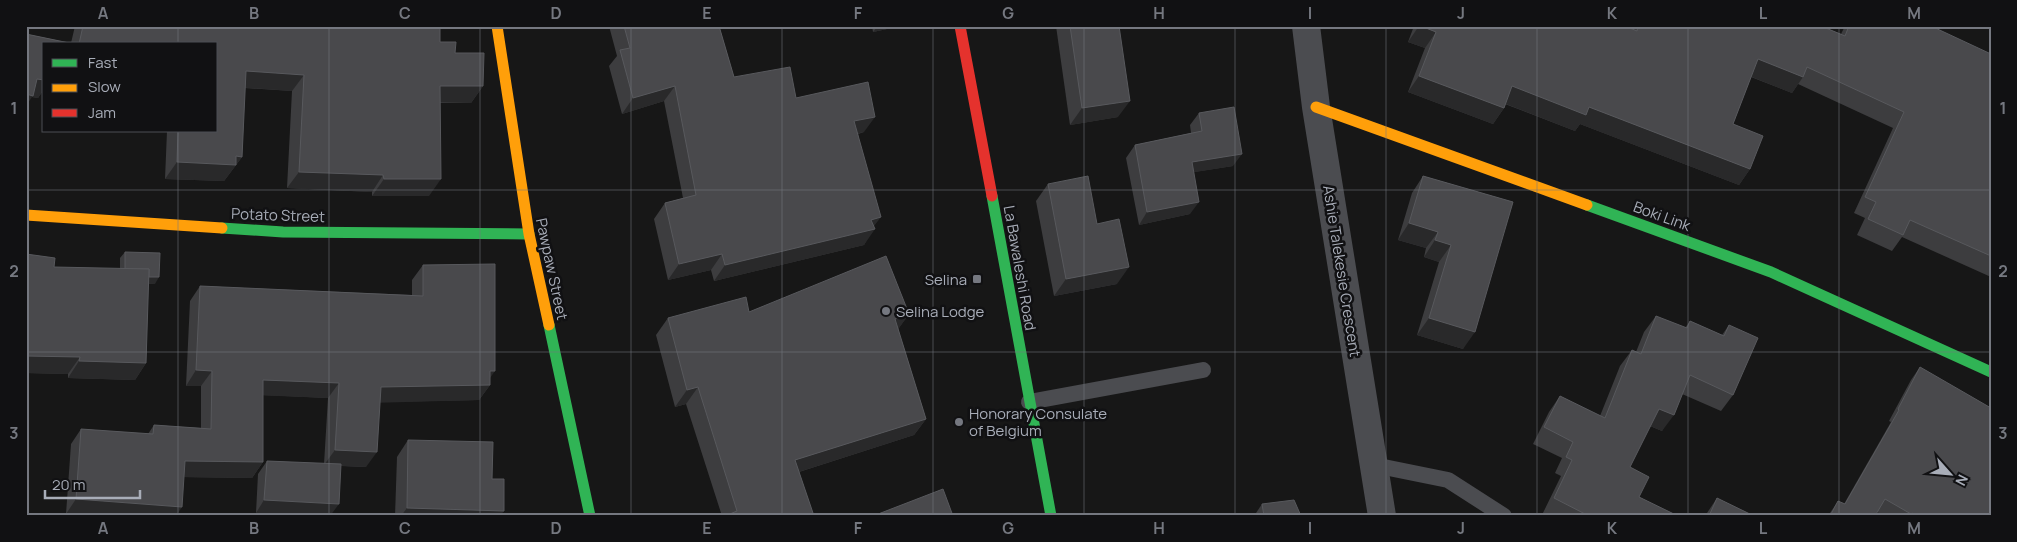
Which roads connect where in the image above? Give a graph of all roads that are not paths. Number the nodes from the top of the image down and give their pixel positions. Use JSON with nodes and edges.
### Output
{"nodes":[{"id":1,"x":497,"y":26,"type":"edge"},
{"id":2,"x":960,"y":26,"type":"edge"},
{"id":3,"x":1306,"y":26,"type":"edge"},
{"id":4,"x":1316,"y":107,"type":"junction"},
{"id":5,"x":26,"y":215,"type":"edge"},
{"id":6,"x":529,"y":234,"type":"junction"},
{"id":7,"x":1203,"y":370,"type":"dead end"},
{"id":8,"x":1991,"y":372,"type":"edge"},
{"id":9,"x":1030,"y":402,"type":"junction"},
{"id":10,"x":1374,"y":465,"type":"junction"},
{"id":11,"x":590,"y":516,"type":"edge"},
{"id":12,"x":1051,"y":516,"type":"edge"},
{"id":13,"x":1382,"y":516,"type":"edge"},
{"id":14,"x":1504,"y":516,"type":"edge"}],
"edges":[{"from":1,"to":6,"type":"street","name":"Pawpaw Street"},
{"from":2,"to":9,"type":"street","name":"La Bawaleshi Road"},
{"from":3,"to":4,"type":"street","name":"Ashie Talekesie Crescent"},
{"from":4,"to":8,"type":"street","name":"Boki Link"},
{"from":4,"to":10,"type":"street","name":"Ashie Talekesie Crescent"},
{"from":5,"to":6,"type":"street","name":"Potato Street"},
{"from":6,"to":11,"type":"street","name":"Pawpaw Street"},
{"from":7,"to":9,"type":"lane"},
{"from":9,"to":12,"type":"street","name":"La Bawaleshi Road"},
{"from":10,"to":13,"type":"street","name":"Ashie Talekesie Crescent"},
{"from":10,"to":14,"type":"lane"}]}
